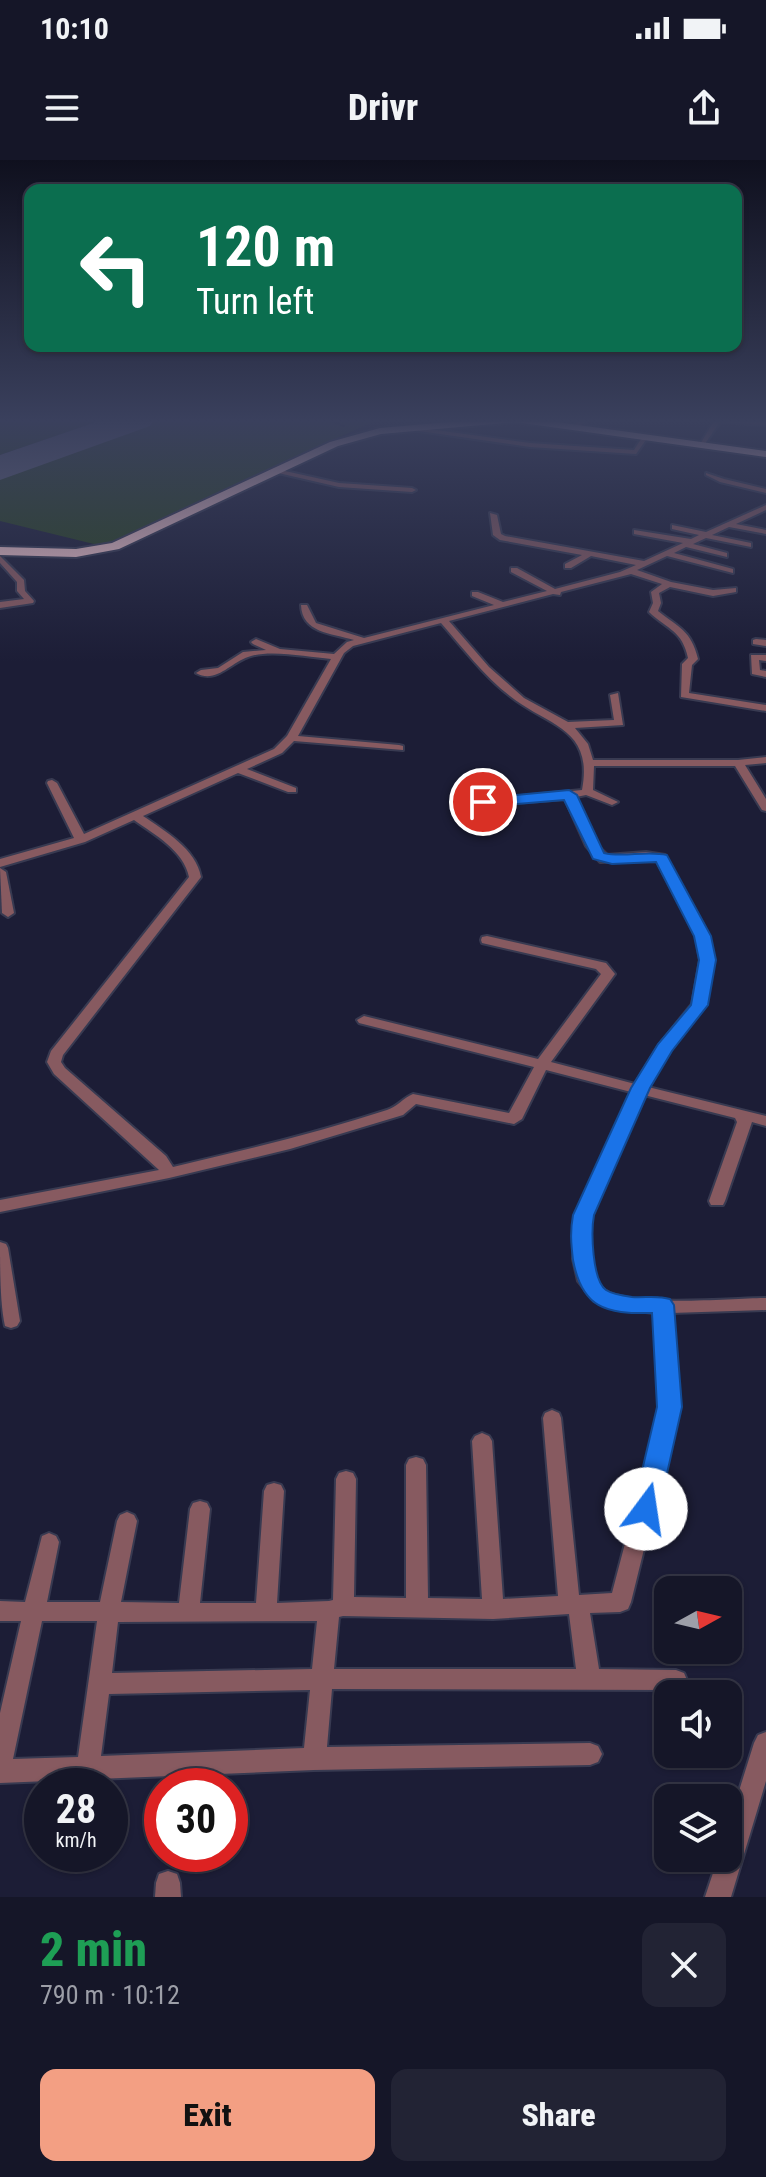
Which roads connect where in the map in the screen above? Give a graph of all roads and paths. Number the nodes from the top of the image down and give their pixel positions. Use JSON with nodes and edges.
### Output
{"nodes":[{"id":1,"x":211,"y":500,"type":"edge"},
{"id":2,"x":766,"y":507,"type":"edge"},
{"id":3,"x":493,"y":515,"type":"dead end"},
{"id":4,"x":729,"y":525,"type":"junction"},
{"id":5,"x":675,"y":527,"type":"dead end"},
{"id":6,"x":637,"y":532,"type":"dead end"},
{"id":7,"x":766,"y":532,"type":"edge"},
{"id":8,"x":707,"y":535,"type":"junction"},
{"id":9,"x":690,"y":544,"type":"junction"},
{"id":10,"x":748,"y":545,"type":"dead end"},
{"id":11,"x":0,"y":551,"type":"edge"},
{"id":12,"x":667,"y":554,"type":"junction"},
{"id":13,"x":588,"y":555,"type":"junction"},
{"id":14,"x":724,"y":555,"type":"dead end"},
{"id":15,"x":0,"y":558,"type":"edge"},
{"id":16,"x":645,"y":564,"type":"junction"},
{"id":17,"x":568,"y":566,"type":"dead end"},
{"id":18,"x":514,"y":570,"type":"dead end"},
{"id":19,"x":631,"y":571,"type":"junction"},
{"id":20,"x":730,"y":571,"type":"dead end"},
{"id":21,"x":669,"y":584,"type":"junction"},
{"id":22,"x":733,"y":590,"type":"dead end"},
{"id":23,"x":557,"y":593,"type":"junction"},
{"id":24,"x":475,"y":594,"type":"dead end"},
{"id":25,"x":0,"y":605,"type":"edge"},
{"id":26,"x":506,"y":606,"type":"junction"},
{"id":27,"x":304,"y":607,"type":"dead end"},
{"id":28,"x":445,"y":622,"type":"junction"},
{"id":29,"x":362,"y":640,"type":"junction"},
{"id":30,"x":256,"y":642,"type":"dead end"},
{"id":31,"x":757,"y":647,"type":"edge"},
{"id":32,"x":278,"y":652,"type":"junction"},
{"id":33,"x":336,"y":657,"type":"junction"},
{"id":34,"x":766,"y":658,"type":"edge"},
{"id":35,"x":201,"y":673,"type":"dead end"},
{"id":36,"x":766,"y":674,"type":"edge"},
{"id":37,"x":615,"y":695,"type":"dead end"},
{"id":38,"x":766,"y":708,"type":"edge"},
{"id":39,"x":565,"y":725,"type":"junction"},
{"id":40,"x":291,"y":738,"type":"junction"},
{"id":41,"x":399,"y":748,"type":"dead end"},
{"id":42,"x":766,"y":760,"type":"edge"},
{"id":43,"x":588,"y":763,"type":"junction"},
{"id":44,"x":738,"y":763,"type":"junction"},
{"id":45,"x":766,"y":768,"type":"edge"},
{"id":46,"x":240,"y":770,"type":"junction"},
{"id":47,"x":52,"y":783,"type":"dead end"},
{"id":48,"x":292,"y":790,"type":"dead end"},
{"id":49,"x":764,"y":791,"type":"edge"},
{"id":50,"x":587,"y":792,"type":"junction"},
{"id":51,"x":569,"y":795,"type":"junction"},
{"id":52,"x":612,"y":802,"type":"dead end"},
{"id":53,"x":766,"y":808,"type":"edge"},
{"id":54,"x":135,"y":816,"type":"junction"},
{"id":55,"x":490,"y":831,"type":"dead end"},
{"id":56,"x":81,"y":840,"type":"junction"},
{"id":57,"x":0,"y":863,"type":"edge"},
{"id":58,"x":0,"y":872,"type":"edge"},
{"id":59,"x":8,"y":913,"type":"dead end"},
{"id":60,"x":487,"y":940,"type":"dead end"},
{"id":61,"x":364,"y":1020,"type":"dead end"},
{"id":62,"x":543,"y":1063,"type":"junction"},
{"id":63,"x":640,"y":1088,"type":"junction"},
{"id":64,"x":741,"y":1115,"type":"junction"},
{"id":65,"x":766,"y":1121,"type":"edge"},
{"id":66,"x":169,"y":1173,"type":"junction"},
{"id":67,"x":717,"y":1201,"type":"dead end"},
{"id":68,"x":0,"y":1206,"type":"edge"},
{"id":69,"x":0,"y":1248,"type":"edge"},
{"id":70,"x":766,"y":1304,"type":"edge"},
{"id":71,"x":662,"y":1305,"type":"junction"},
{"id":72,"x":11,"y":1321,"type":"dead end"},
{"id":73,"x":552,"y":1418,"type":"dead end"},
{"id":74,"x":482,"y":1441,"type":"dead end"},
{"id":75,"x":416,"y":1465,"type":"dead end"},
{"id":76,"x":346,"y":1479,"type":"dead end"},
{"id":77,"x":274,"y":1491,"type":"dead end"},
{"id":78,"x":200,"y":1509,"type":"dead end"},
{"id":79,"x":127,"y":1521,"type":"dead end"},
{"id":80,"x":49,"y":1542,"type":"dead end"},
{"id":81,"x":574,"y":1604,"type":"junction"},
{"id":82,"x":417,"y":1607,"type":"junction"},
{"id":83,"x":336,"y":1608,"type":"junction"},
{"id":84,"x":493,"y":1609,"type":"junction"},
{"id":85,"x":0,"y":1611,"type":"edge"},
{"id":86,"x":34,"y":1611,"type":"junction"},
{"id":87,"x":109,"y":1611,"type":"junction"},
{"id":88,"x":188,"y":1613,"type":"junction"},
{"id":89,"x":266,"y":1613,"type":"junction"},
{"id":90,"x":321,"y":1679,"type":"junction"},
{"id":91,"x":589,"y":1679,"type":"junction"},
{"id":92,"x":676,"y":1680,"type":"dead end"},
{"id":93,"x":99,"y":1684,"type":"junction"},
{"id":94,"x":8,"y":1700,"type":"edge"},
{"id":95,"x":4,"y":1728,"type":"edge"},
{"id":96,"x":766,"y":1743,"type":"edge"},
{"id":97,"x":590,"y":1754,"type":"dead end"},
{"id":98,"x":314,"y":1759,"type":"junction"},
{"id":99,"x":88,"y":1766,"type":"junction"},
{"id":100,"x":0,"y":1768,"type":"edge"},
{"id":101,"x":718,"y":1897,"type":"edge"}],
"edges":[{"from":1,"to":11,"type":"highway"},
{"from":2,"to":4,"type":"street"},
{"from":3,"to":13,"type":"street"},
{"from":4,"to":7,"type":"street"},
{"from":4,"to":8,"type":"street"},
{"from":5,"to":8,"type":"street"},
{"from":6,"to":9,"type":"street"},
{"from":8,"to":9,"type":"street"},
{"from":8,"to":10,"type":"street"},
{"from":9,"to":12,"type":"street"},
{"from":9,"to":14,"type":"street"},
{"from":12,"to":16,"type":"street"},
{"from":12,"to":20,"type":"street"},
{"from":13,"to":16,"type":"street"},
{"from":13,"to":17,"type":"street"},
{"from":15,"to":25,"type":"street"},
{"from":16,"to":19,"type":"street"},
{"from":18,"to":23,"type":"street"},
{"from":19,"to":21,"type":"street"},
{"from":19,"to":23,"type":"street"},
{"from":21,"to":22,"type":"street"},
{"from":21,"to":38,"type":"street"},
{"from":23,"to":26,"type":"street"},
{"from":24,"to":26,"type":"street"},
{"from":26,"to":28,"type":"street"},
{"from":27,"to":29,"type":"street"},
{"from":28,"to":29,"type":"street"},
{"from":28,"to":39,"type":"street"},
{"from":29,"to":33,"type":"street"},
{"from":30,"to":32,"type":"street"},
{"from":31,"to":34,"type":"street"},
{"from":31,"to":36,"type":"street"},
{"from":32,"to":33,"type":"street"},
{"from":32,"to":35,"type":"street"},
{"from":33,"to":40,"type":"street"},
{"from":37,"to":39,"type":"street"},
{"from":39,"to":43,"type":"street"},
{"from":40,"to":41,"type":"street"},
{"from":40,"to":46,"type":"street"},
{"from":42,"to":44,"type":"street"},
{"from":43,"to":44,"type":"street"},
{"from":43,"to":50,"type":"street"},
{"from":44,"to":53,"type":"street"},
{"from":45,"to":49,"type":"street"},
{"from":46,"to":48,"type":"street"},
{"from":46,"to":54,"type":"street"},
{"from":47,"to":56,"type":"street"},
{"from":50,"to":51,"type":"street"},
{"from":50,"to":52,"type":"street"},
{"from":51,"to":55,"type":"street"},
{"from":51,"to":63,"type":"street"},
{"from":54,"to":56,"type":"street"},
{"from":54,"to":66,"type":"street"},
{"from":56,"to":57,"type":"street"},
{"from":58,"to":59,"type":"street"},
{"from":60,"to":62,"type":"street"},
{"from":61,"to":62,"type":"street"},
{"from":62,"to":63,"type":"street"},
{"from":62,"to":66,"type":"street"},
{"from":63,"to":64,"type":"street"},
{"from":63,"to":71,"type":"street"},
{"from":64,"to":65,"type":"street"},
{"from":64,"to":67,"type":"street"},
{"from":66,"to":68,"type":"street"},
{"from":69,"to":72,"type":"street"},
{"from":70,"to":71,"type":"street"},
{"from":71,"to":81,"type":"street"},
{"from":73,"to":81,"type":"street"},
{"from":74,"to":84,"type":"street"},
{"from":75,"to":82,"type":"street"},
{"from":76,"to":83,"type":"street"},
{"from":77,"to":89,"type":"street"},
{"from":78,"to":88,"type":"street"},
{"from":79,"to":87,"type":"street"},
{"from":80,"to":86,"type":"street"},
{"from":81,"to":84,"type":"street"},
{"from":81,"to":91,"type":"street"},
{"from":82,"to":83,"type":"street"},
{"from":82,"to":84,"type":"street"},
{"from":83,"to":89,"type":"street"},
{"from":83,"to":90,"type":"street"},
{"from":85,"to":86,"type":"street"},
{"from":86,"to":87,"type":"street"},
{"from":86,"to":94,"type":"street"},
{"from":87,"to":88,"type":"street"},
{"from":87,"to":93,"type":"street"},
{"from":88,"to":89,"type":"street"},
{"from":90,"to":91,"type":"street"},
{"from":90,"to":93,"type":"street"},
{"from":90,"to":98,"type":"street"},
{"from":91,"to":92,"type":"street"},
{"from":93,"to":99,"type":"street"},
{"from":94,"to":95,"type":"street"},
{"from":95,"to":100,"type":"street"},
{"from":96,"to":101,"type":"street"},
{"from":97,"to":98,"type":"street"},
{"from":98,"to":99,"type":"street"},
{"from":99,"to":100,"type":"street"}]}
